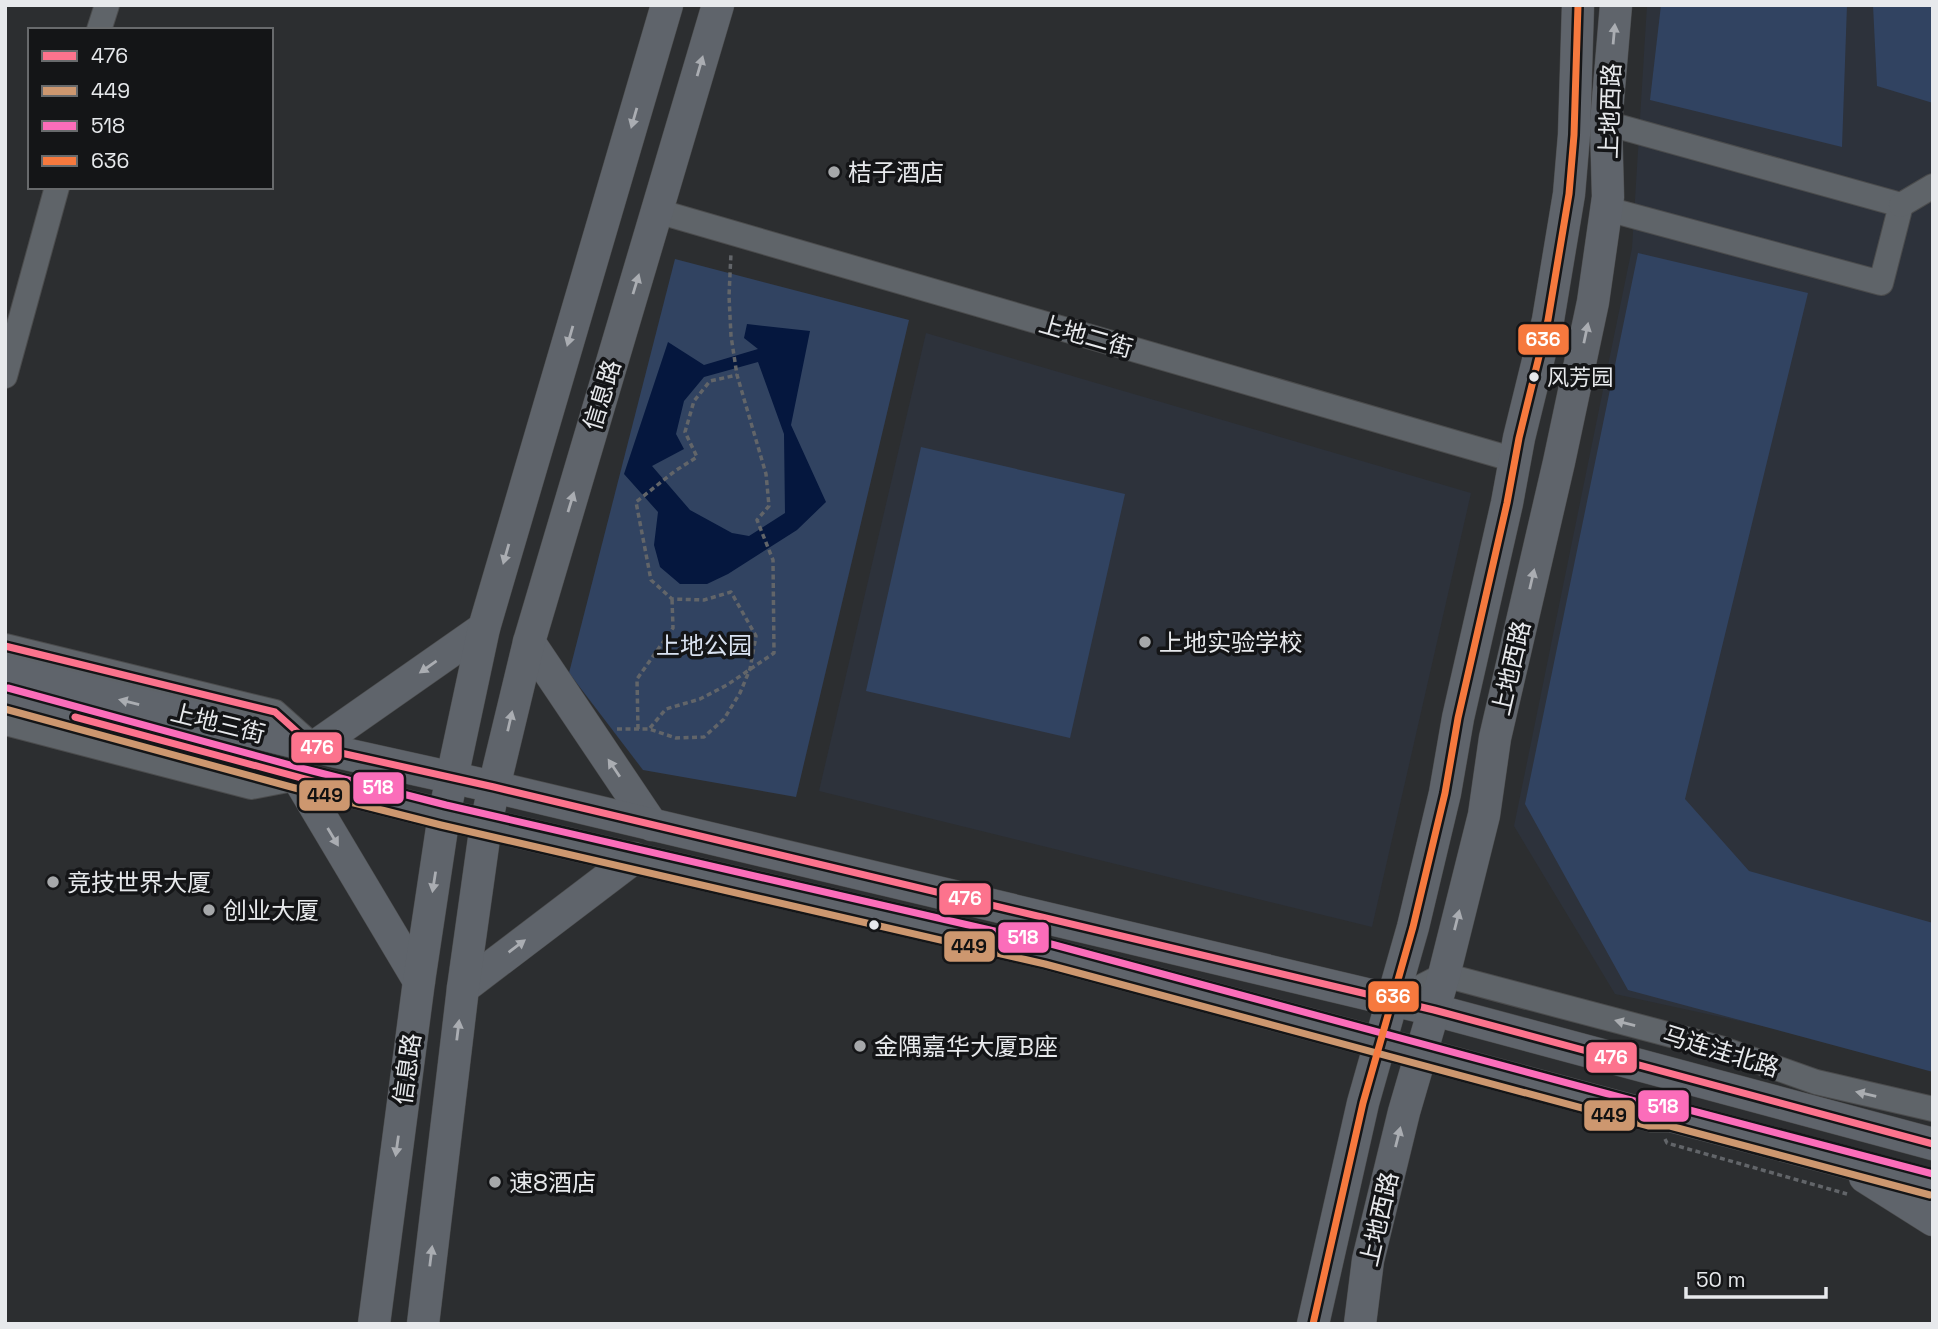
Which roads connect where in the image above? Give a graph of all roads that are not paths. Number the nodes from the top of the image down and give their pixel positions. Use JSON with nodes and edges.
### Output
{"nodes":[{"id":1,"x":107,"y":5,"type":"edge"},
{"id":2,"x":667,"y":5,"type":"edge"},
{"id":3,"x":718,"y":5,"type":"edge"},
{"id":4,"x":1578,"y":5,"type":"edge"},
{"id":5,"x":1616,"y":5,"type":"edge"},
{"id":6,"x":100,"y":28,"type":"edge"},
{"id":7,"x":1606,"y":123,"type":"junction"},
{"id":8,"x":1933,"y":186,"type":"edge"},
{"id":9,"x":56,"y":189,"type":"edge"},
{"id":10,"x":1901,"y":205,"type":"junction"},
{"id":11,"x":1607,"y":209,"type":"junction"},
{"id":12,"x":657,"y":211,"type":"junction"},
{"id":13,"x":5,"y":376,"type":"edge"},
{"id":14,"x":1515,"y":460,"type":"junction"},
{"id":15,"x":484,"y":628,"type":"junction"},
{"id":16,"x":529,"y":642,"type":"junction"},
{"id":17,"x":5,"y":646,"type":"edge"},
{"id":18,"x":5,"y":671,"type":"edge"},
{"id":19,"x":5,"y":698,"type":"edge"},
{"id":20,"x":5,"y":723,"type":"edge"},
{"id":21,"x":314,"y":747,"type":"junction"},
{"id":22,"x":298,"y":778,"type":"junction"},
{"id":23,"x":452,"y":778,"type":"junction"},
{"id":24,"x":494,"y":787,"type":"junction"},
{"id":25,"x":444,"y":815,"type":"junction"},
{"id":26,"x":486,"y":824,"type":"junction"},
{"id":27,"x":652,"y":825,"type":"junction"},
{"id":28,"x":634,"y":858,"type":"junction"},
{"id":29,"x":1444,"y":975,"type":"junction"},
{"id":30,"x":419,"y":981,"type":"junction"},
{"id":31,"x":463,"y":988,"type":"junction"},
{"id":32,"x":1393,"y":1001,"type":"junction"},
{"id":33,"x":1434,"y":1010,"type":"junction"},
{"id":34,"x":1381,"y":1044,"type":"junction"},
{"id":35,"x":1420,"y":1055,"type":"junction"},
{"id":36,"x":1933,"y":1109,"type":"edge"},
{"id":37,"x":1933,"y":1128,"type":"edge"},
{"id":38,"x":1894,"y":1133,"type":"junction"},
{"id":39,"x":1933,"y":1144,"type":"edge"},
{"id":40,"x":1840,"y":1162,"type":"junction"},
{"id":41,"x":1933,"y":1185,"type":"edge"},
{"id":42,"x":1933,"y":1220,"type":"edge"},
{"id":43,"x":374,"y":1324,"type":"edge"},
{"id":44,"x":423,"y":1324,"type":"edge"},
{"id":45,"x":1313,"y":1324,"type":"edge"},
{"id":46,"x":1360,"y":1324,"type":"edge"}],
"edges":[{"from":1,"to":6,"type":"street"},
{"from":2,"to":15,"type":"main road","name":"信息路","one_way":true},
{"from":12,"to":3,"type":"main road","name":"信息路","one_way":true},
{"from":4,"to":14,"type":"main road","name":"上地西路"},
{"from":7,"to":5,"type":"main road","name":"上地西路","one_way":true},
{"from":7,"to":10,"type":"street"},
{"from":7,"to":11,"type":"main road","name":"上地西路"},
{"from":8,"to":10,"type":"street"},
{"from":9,"to":13,"type":"street"},
{"from":10,"to":11,"type":"street"},
{"from":29,"to":11,"type":"main road","name":"上地西路","one_way":true},
{"from":12,"to":14,"type":"street","name":"上地二街"},
{"from":16,"to":12,"type":"main road","name":"信息路","one_way":true},
{"from":14,"to":32,"type":"main road","name":"上地西路"},
{"from":15,"to":21,"type":"main road","one_way":true},
{"from":15,"to":23,"type":"main road","name":"信息路"},
{"from":24,"to":16,"type":"main road","name":"信息路","one_way":true},
{"from":27,"to":16,"type":"main road","one_way":true},
{"from":17,"to":21,"type":"street","name":"上地三街"},
{"from":21,"to":18,"type":"main road","name":"上地三街","one_way":true},
{"from":19,"to":22,"type":"main road","name":"上地三街"},
{"from":20,"to":22,"type":"street","name":"上地三街"},
{"from":21,"to":23,"type":"main road"},
{"from":22,"to":25,"type":"main road","name":"上地三街"},
{"from":22,"to":30,"type":"main road","one_way":true},
{"from":23,"to":24,"type":"main road"},
{"from":23,"to":25,"type":"main road","name":"信息路"},
{"from":24,"to":26,"type":"main road","name":"信息路"},
{"from":24,"to":27,"type":"main road"},
{"from":25,"to":26,"type":"main road","name":"上地三街"},
{"from":25,"to":30,"type":"main road","name":"信息路","one_way":true},
{"from":26,"to":28,"type":"main road","name":"上地三街"},
{"from":26,"to":31,"type":"main road","name":"信息路"},
{"from":27,"to":32,"type":"main road"},
{"from":31,"to":28,"type":"main road","one_way":true},
{"from":28,"to":34,"type":"main road"},
{"from":29,"to":32,"type":"street"},
{"from":29,"to":33,"type":"main road","name":"上地西路"},
{"from":36,"to":29,"type":"street","name":"马连洼北路","one_way":true},
{"from":30,"to":43,"type":"main road","name":"信息路","one_way":true},
{"from":44,"to":31,"type":"main road","name":"信息路","one_way":true},
{"from":32,"to":33,"type":"main road","name":"马连洼北路"},
{"from":32,"to":34,"type":"main road","name":"上地西路"},
{"from":33,"to":35,"type":"main road","name":"上地西路"},
{"from":33,"to":38,"type":"main road","name":"马连洼北路"},
{"from":34,"to":35,"type":"main road"},
{"from":34,"to":45,"type":"main road","name":"上地西路"},
{"from":35,"to":40,"type":"main road"},
{"from":46,"to":35,"type":"main road","name":"上地西路","one_way":true},
{"from":37,"to":38,"type":"main road"},
{"from":38,"to":39,"type":"main road","name":"马连洼北路"},
{"from":40,"to":41,"type":"main road"},
{"from":40,"to":42,"type":"main road"}]}
